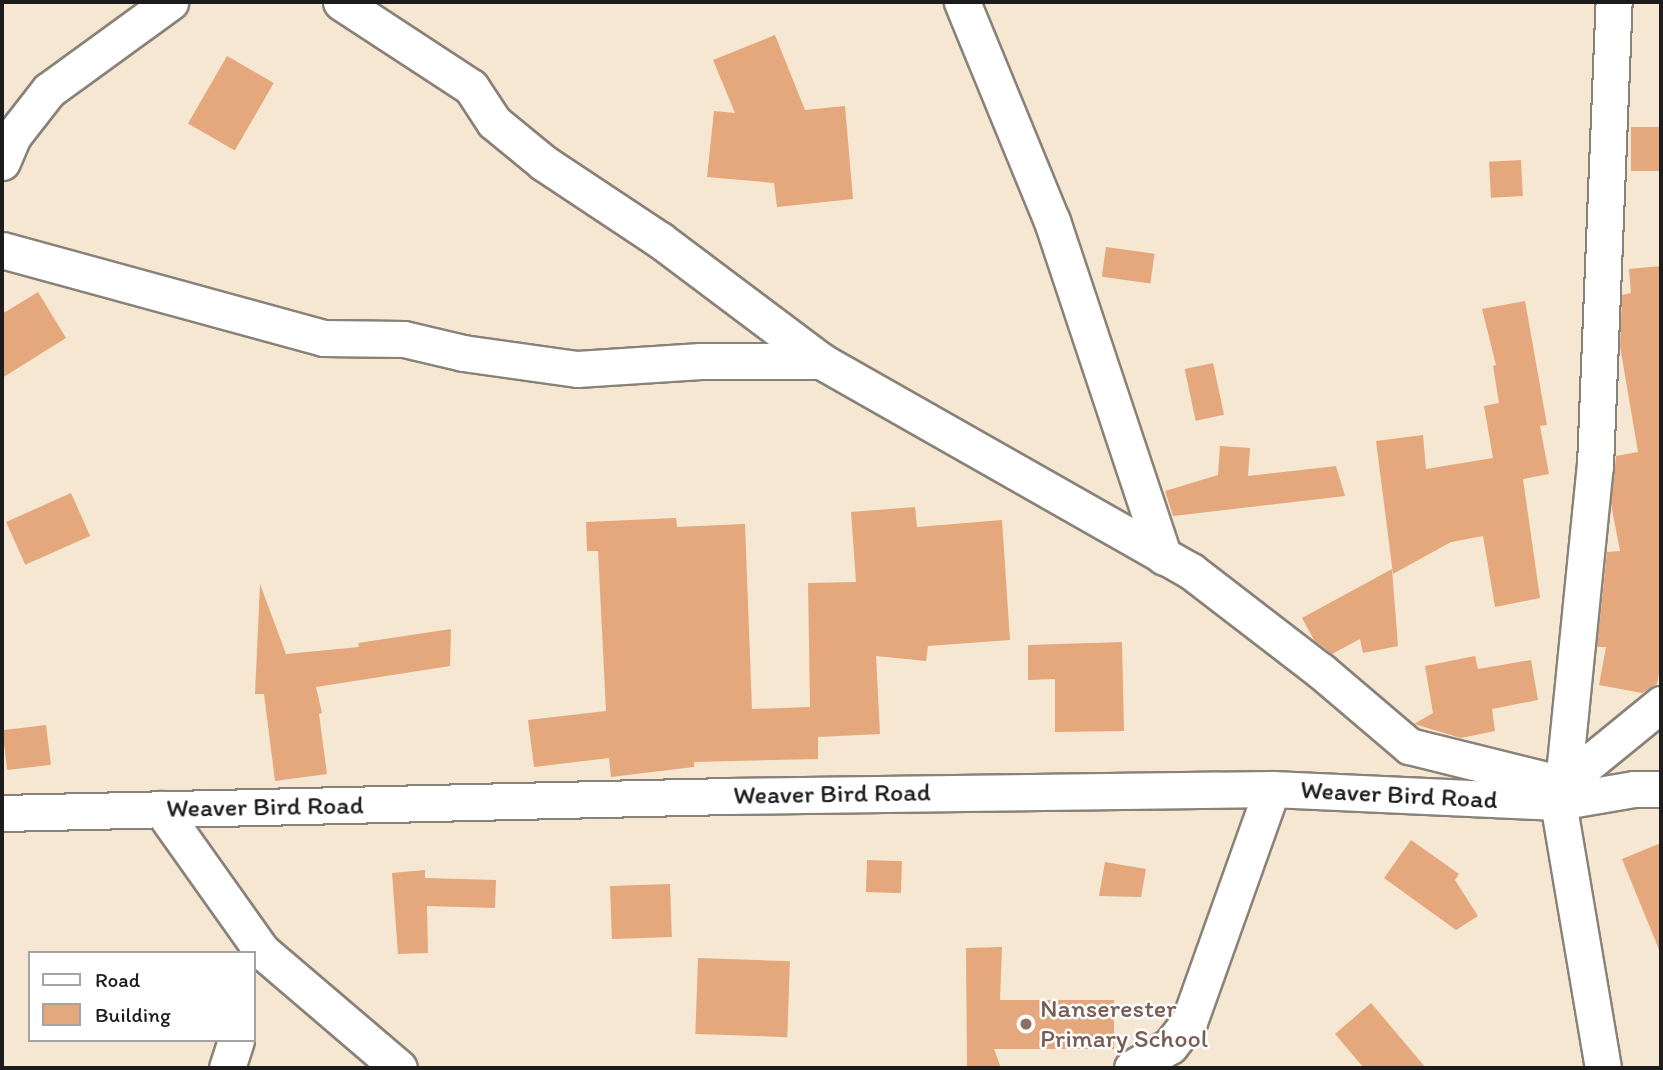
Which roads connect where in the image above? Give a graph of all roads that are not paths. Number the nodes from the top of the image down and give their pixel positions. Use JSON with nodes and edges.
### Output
{"nodes":[{"id":1,"x":170,"y":2,"type":"edge"},
{"id":2,"x":341,"y":2,"type":"edge"},
{"id":3,"x":962,"y":2,"type":"edge"},
{"id":4,"x":1614,"y":2,"type":"edge"},
{"id":5,"x":2,"y":162,"type":"edge"},
{"id":6,"x":2,"y":250,"type":"edge"},
{"id":7,"x":821,"y":361,"type":"junction"},
{"id":8,"x":1164,"y":557,"type":"junction"},
{"id":9,"x":1661,"y":704,"type":"edge"},
{"id":10,"x":1272,"y":789,"type":"junction"},
{"id":11,"x":1661,"y":789,"type":"edge"},
{"id":12,"x":1561,"y":793,"type":"junction"},
{"id":13,"x":161,"y":809,"type":"junction"},
{"id":14,"x":2,"y":813,"type":"edge"},
{"id":15,"x":249,"y":951,"type":"edge"},
{"id":16,"x":258,"y":966,"type":"edge"},
{"id":17,"x":235,"y":1042,"type":"edge"},
{"id":18,"x":227,"y":1068,"type":"edge"},
{"id":19,"x":400,"y":1068,"type":"edge"},
{"id":20,"x":1132,"y":1068,"type":"edge"},
{"id":21,"x":1603,"y":1068,"type":"edge"}],
"edges":[{"from":1,"to":5,"type":"street"},
{"from":2,"to":7,"type":"street"},
{"from":3,"to":8,"type":"street"},
{"from":4,"to":12,"type":"street"},
{"from":6,"to":7,"type":"street"},
{"from":7,"to":8,"type":"street"},
{"from":8,"to":12,"type":"street"},
{"from":9,"to":12,"type":"street"},
{"from":10,"to":12,"type":"street","name":"Weaver Bird Road"},
{"from":10,"to":13,"type":"street","name":"Weaver Bird Road"},
{"from":10,"to":20,"type":"street"},
{"from":11,"to":12,"type":"street","name":"Weaver Bird Road"},
{"from":12,"to":21,"type":"street"},
{"from":13,"to":14,"type":"street","name":"Weaver Bird Road"},
{"from":13,"to":15,"type":"street"},
{"from":16,"to":19,"type":"street"},
{"from":17,"to":18,"type":"street"}]}
